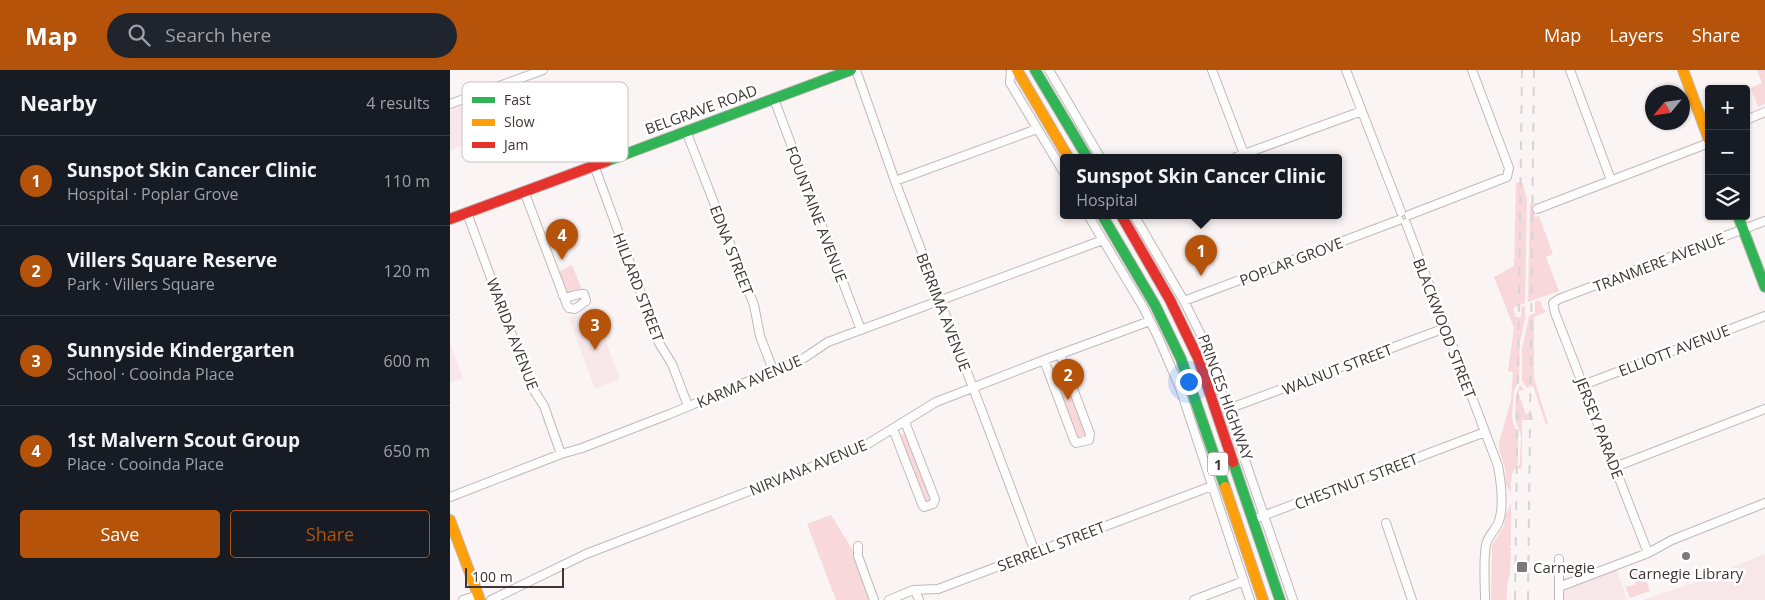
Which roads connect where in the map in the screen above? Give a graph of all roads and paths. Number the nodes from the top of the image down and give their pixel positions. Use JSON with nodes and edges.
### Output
{"nodes":[{"id":1,"x":543,"y":70,"type":"edge"},
{"id":2,"x":851,"y":70,"type":"edge"},
{"id":3,"x":856,"y":70,"type":"edge"},
{"id":4,"x":1011,"y":70,"type":"edge"},
{"id":5,"x":1017,"y":70,"type":"edge"},
{"id":6,"x":1035,"y":70,"type":"edge"},
{"id":7,"x":1049,"y":70,"type":"edge"},
{"id":8,"x":1212,"y":70,"type":"edge"},
{"id":9,"x":1346,"y":70,"type":"edge"},
{"id":10,"x":1472,"y":70,"type":"edge"},
{"id":11,"x":1570,"y":70,"type":"edge"},
{"id":12,"x":1683,"y":70,"type":"edge"},
{"id":13,"x":510,"y":82,"type":"edge"},
{"id":14,"x":774,"y":99,"type":"junction"},
{"id":15,"x":462,"y":100,"type":"edge"},
{"id":16,"x":450,"y":104,"type":"edge"},
{"id":17,"x":1068,"y":104,"type":"junction"},
{"id":18,"x":1362,"y":111,"type":"junction"},
{"id":19,"x":1765,"y":112,"type":"edge"},
{"id":20,"x":1062,"y":114,"type":"junction"},
{"id":21,"x":1750,"y":118,"type":"edge"},
{"id":22,"x":1037,"y":129,"type":"junction"},
{"id":23,"x":1705,"y":130,"type":"edge"},
{"id":24,"x":686,"y":131,"type":"junction"},
{"id":25,"x":1705,"y":139,"type":"edge"},
{"id":26,"x":628,"y":153,"type":"edge"},
{"id":27,"x":1066,"y":154,"type":"edge"},
{"id":28,"x":1085,"y":154,"type":"edge"},
{"id":29,"x":1098,"y":154,"type":"edge"},
{"id":30,"x":1239,"y":154,"type":"edge"},
{"id":31,"x":1245,"y":154,"type":"edge"},
{"id":32,"x":605,"y":162,"type":"edge"},
{"id":33,"x":594,"y":166,"type":"junction"},
{"id":34,"x":1060,"y":166,"type":"edge"},
{"id":35,"x":1611,"y":180,"type":"junction"},
{"id":36,"x":894,"y":181,"type":"junction"},
{"id":37,"x":524,"y":191,"type":"junction"},
{"id":38,"x":1536,"y":209,"type":"dead end"},
{"id":39,"x":467,"y":213,"type":"junction"},
{"id":40,"x":1404,"y":218,"type":"junction"},
{"id":41,"x":450,"y":219,"type":"edge"},
{"id":42,"x":1090,"y":219,"type":"edge"},
{"id":43,"x":1104,"y":219,"type":"edge"},
{"id":44,"x":1123,"y":219,"type":"edge"},
{"id":45,"x":1136,"y":219,"type":"edge"},
{"id":46,"x":1739,"y":220,"type":"edge"},
{"id":47,"x":1765,"y":221,"type":"edge"},
{"id":48,"x":1743,"y":230,"type":"junction"},
{"id":49,"x":1103,"y":240,"type":"junction"},
{"id":50,"x":1151,"y":267,"type":"junction"},
{"id":51,"x":1137,"y":274,"type":"junction"},
{"id":52,"x":1765,"y":287,"type":"edge"},
{"id":53,"x":563,"y":296,"type":"dead end"},
{"id":54,"x":939,"y":300,"type":"junction"},
{"id":55,"x":1184,"y":301,"type":"junction"},
{"id":56,"x":1553,"y":303,"type":"joint"},
{"id":57,"x":1765,"y":316,"type":"edge"},
{"id":58,"x":1150,"y":321,"type":"junction"},
{"id":59,"x":1445,"y":328,"type":"junction"},
{"id":60,"x":861,"y":330,"type":"junction"},
{"id":61,"x":1060,"y":354,"type":"junction"},
{"id":62,"x":1044,"y":360,"type":"junction"},
{"id":63,"x":773,"y":370,"type":"junction"},
{"id":64,"x":1583,"y":385,"type":"junction"},
{"id":65,"x":972,"y":388,"type":"junction"},
{"id":66,"x":688,"y":406,"type":"junction"},
{"id":67,"x":1228,"y":409,"type":"junction"},
{"id":68,"x":1765,"y":409,"type":"edge"},
{"id":69,"x":905,"y":422,"type":"junction"},
{"id":70,"x":893,"y":429,"type":"junction"},
{"id":71,"x":1485,"y":432,"type":"junction"},
{"id":72,"x":561,"y":454,"type":"junction"},
{"id":73,"x":1615,"y":467,"type":"junction"},
{"id":74,"x":1212,"y":486,"type":"junction"},
{"id":75,"x":450,"y":497,"type":"edge"},
{"id":76,"x":1765,"y":503,"type":"edge"},
{"id":77,"x":1264,"y":515,"type":"junction"},
{"id":78,"x":1253,"y":519,"type":"junction"},
{"id":79,"x":450,"y":520,"type":"edge"},
{"id":80,"x":1386,"y":523,"type":"dead end"},
{"id":81,"x":1238,"y":524,"type":"junction"},
{"id":82,"x":1226,"y":528,"type":"junction"},
{"id":83,"x":858,"y":546,"type":"dead end"},
{"id":84,"x":1035,"y":552,"type":"junction"},
{"id":85,"x":1648,"y":553,"type":"junction"},
{"id":86,"x":1559,"y":560,"type":"dead end"},
{"id":87,"x":1244,"y":581,"type":"junction"},
{"id":88,"x":1559,"y":586,"type":"junction"},
{"id":89,"x":915,"y":590,"type":"junction"},
{"id":90,"x":479,"y":597,"type":"edge"},
{"id":91,"x":463,"y":600,"type":"edge"},
{"id":92,"x":491,"y":600,"type":"edge"},
{"id":93,"x":874,"y":600,"type":"edge"},
{"id":94,"x":888,"y":600,"type":"edge"},
{"id":95,"x":919,"y":600,"type":"edge"},
{"id":96,"x":1194,"y":600,"type":"edge"},
{"id":97,"x":1250,"y":600,"type":"edge"},
{"id":98,"x":1263,"y":600,"type":"edge"},
{"id":99,"x":1280,"y":600,"type":"edge"},
{"id":100,"x":1293,"y":600,"type":"edge"},
{"id":101,"x":1412,"y":600,"type":"edge"},
{"id":102,"x":1485,"y":600,"type":"edge"},
{"id":103,"x":1559,"y":600,"type":"edge"}],
"edges":[{"from":1,"to":13,"type":"street"},
{"from":2,"to":14,"type":"main road","name":"BELGRAVE ROAD"},
{"from":3,"to":36,"type":"street","name":"BERRIMA AVENUE"},
{"from":4,"to":22,"type":"street"},
{"from":5,"to":27,"type":"main road"},
{"from":6,"to":20,"type":"main road"},
{"from":7,"to":17,"type":"street"},
{"from":8,"to":30,"type":"street"},
{"from":9,"to":18,"type":"street","name":"BLACKWOOD STREET"},
{"from":10,"to":40,"type":"street","name":"POPLAR GROVE"},
{"from":11,"to":35,"type":"street"},
{"from":12,"to":23,"type":"main road"},
{"from":14,"to":24,"type":"main road","name":"BELGRAVE ROAD"},
{"from":14,"to":60,"type":"street","name":"FOUNTAINE AVENUE"},
{"from":15,"to":16,"type":"street"},
{"from":17,"to":20,"type":"street"},
{"from":17,"to":29,"type":"street"},
{"from":18,"to":31,"type":"street"},
{"from":18,"to":40,"type":"street","name":"BLACKWOOD STREET"},
{"from":19,"to":21,"type":"street"},
{"from":20,"to":28,"type":"main road"},
{"from":22,"to":34,"type":"street"},
{"from":22,"to":36,"type":"street"},
{"from":24,"to":26,"type":"main road","name":"BELGRAVE ROAD"},
{"from":24,"to":63,"type":"street","name":"EDNA STREET"},
{"from":25,"to":35,"type":"street"},
{"from":32,"to":33,"type":"main road","name":"BELGRAVE ROAD"},
{"from":33,"to":37,"type":"main road","name":"BELGRAVE ROAD"},
{"from":33,"to":66,"type":"street","name":"HILLARD STREET"},
{"from":35,"to":38,"type":"street"},
{"from":36,"to":54,"type":"street","name":"BERRIMA AVENUE"},
{"from":37,"to":39,"type":"main road","name":"BELGRAVE ROAD"},
{"from":37,"to":53,"type":"street"},
{"from":39,"to":41,"type":"main road","name":"BELGRAVE ROAD"},
{"from":39,"to":72,"type":"street","name":"WARIDA AVENUE"},
{"from":40,"to":55,"type":"street","name":"POPLAR GROVE"},
{"from":40,"to":59,"type":"street","name":"BLACKWOOD STREET"},
{"from":42,"to":49,"type":"street"},
{"from":43,"to":51,"type":"main road","name":"PRINCES HIGHWAY","number":"1"},
{"from":44,"to":50,"type":"main road","name":"PRINCES HIGHWAY","number":"1"},
{"from":45,"to":55,"type":"street"},
{"from":46,"to":48,"type":"main road"},
{"from":47,"to":48,"type":"street","name":"TRANMERE AVENUE"},
{"from":48,"to":52,"type":"main road"},
{"from":48,"to":56,"type":"street","name":"TRANMERE AVENUE"},
{"from":49,"to":54,"type":"street","name":"KARMA AVENUE"},
{"from":49,"to":58,"type":"street"},
{"from":50,"to":51,"type":"main road"},
{"from":50,"to":78,"type":"main road","name":"PRINCES HIGHWAY","number":"1"},
{"from":51,"to":81,"type":"main road","name":"PRINCES HIGHWAY","number":"1"},
{"from":54,"to":60,"type":"street","name":"KARMA AVENUE"},
{"from":54,"to":65,"type":"street","name":"BERRIMA AVENUE"},
{"from":55,"to":67,"type":"street"},
{"from":56,"to":64,"type":"street","name":"JERSEY PARADE"},
{"from":57,"to":64,"type":"street","name":"ELLIOTT AVENUE"},
{"from":58,"to":61,"type":"street","name":"NIRVANA AVENUE"},
{"from":58,"to":74,"type":"street"},
{"from":59,"to":67,"type":"street","name":"WALNUT STREET"},
{"from":59,"to":71,"type":"street","name":"BLACKWOOD STREET"},
{"from":60,"to":63,"type":"street","name":"KARMA AVENUE"},
{"from":61,"to":62,"type":"street","name":"NIRVANA AVENUE"},
{"from":61,"to":62,"type":"street"},
{"from":62,"to":65,"type":"street","name":"NIRVANA AVENUE"},
{"from":63,"to":66,"type":"street","name":"KARMA AVENUE"},
{"from":64,"to":73,"type":"street","name":"JERSEY PARADE"},
{"from":65,"to":69,"type":"street","name":"NIRVANA AVENUE"},
{"from":65,"to":84,"type":"street","name":"BERRIMA AVENUE"},
{"from":66,"to":72,"type":"street","name":"KARMA AVENUE"},
{"from":67,"to":77,"type":"street"},
{"from":68,"to":73,"type":"street"},
{"from":69,"to":70,"type":"street","name":"NIRVANA AVENUE"},
{"from":69,"to":70,"type":"street"},
{"from":70,"to":92,"type":"street","name":"NIRVANA AVENUE"},
{"from":71,"to":77,"type":"street","name":"CHESTNUT STREET"},
{"from":71,"to":102,"type":"street","name":"BLACKWOOD STREET"},
{"from":72,"to":75,"type":"street","name":"KARMA AVENUE"},
{"from":73,"to":85,"type":"street","name":"JERSEY PARADE"},
{"from":74,"to":82,"type":"street"},
{"from":74,"to":84,"type":"street","name":"SERRELL STREET"},
{"from":76,"to":85,"type":"street"},
{"from":77,"to":78,"type":"street","name":"CHESTNUT STREET"},
{"from":77,"to":100,"type":"street"},
{"from":78,"to":81,"type":"street","name":"CHESTNUT STREET"},
{"from":78,"to":99,"type":"main road","name":"PRINCES HIGHWAY","number":"1"},
{"from":79,"to":90,"type":"main road"},
{"from":80,"to":101,"type":"street"},
{"from":81,"to":82,"type":"street","name":"CHESTNUT STREET"},
{"from":81,"to":98,"type":"main road","name":"PRINCES HIGHWAY","number":"1"},
{"from":82,"to":87,"type":"street"},
{"from":83,"to":93,"type":"street"},
{"from":84,"to":89,"type":"street","name":"SERRELL STREET"},
{"from":85,"to":88,"type":"street"},
{"from":86,"to":88,"type":"street"},
{"from":87,"to":96,"type":"street"},
{"from":87,"to":97,"type":"street"},
{"from":88,"to":103,"type":"street"},
{"from":89,"to":94,"type":"street","name":"SERRELL STREET"},
{"from":89,"to":95,"type":"street"},
{"from":90,"to":91,"type":"street"}]}
